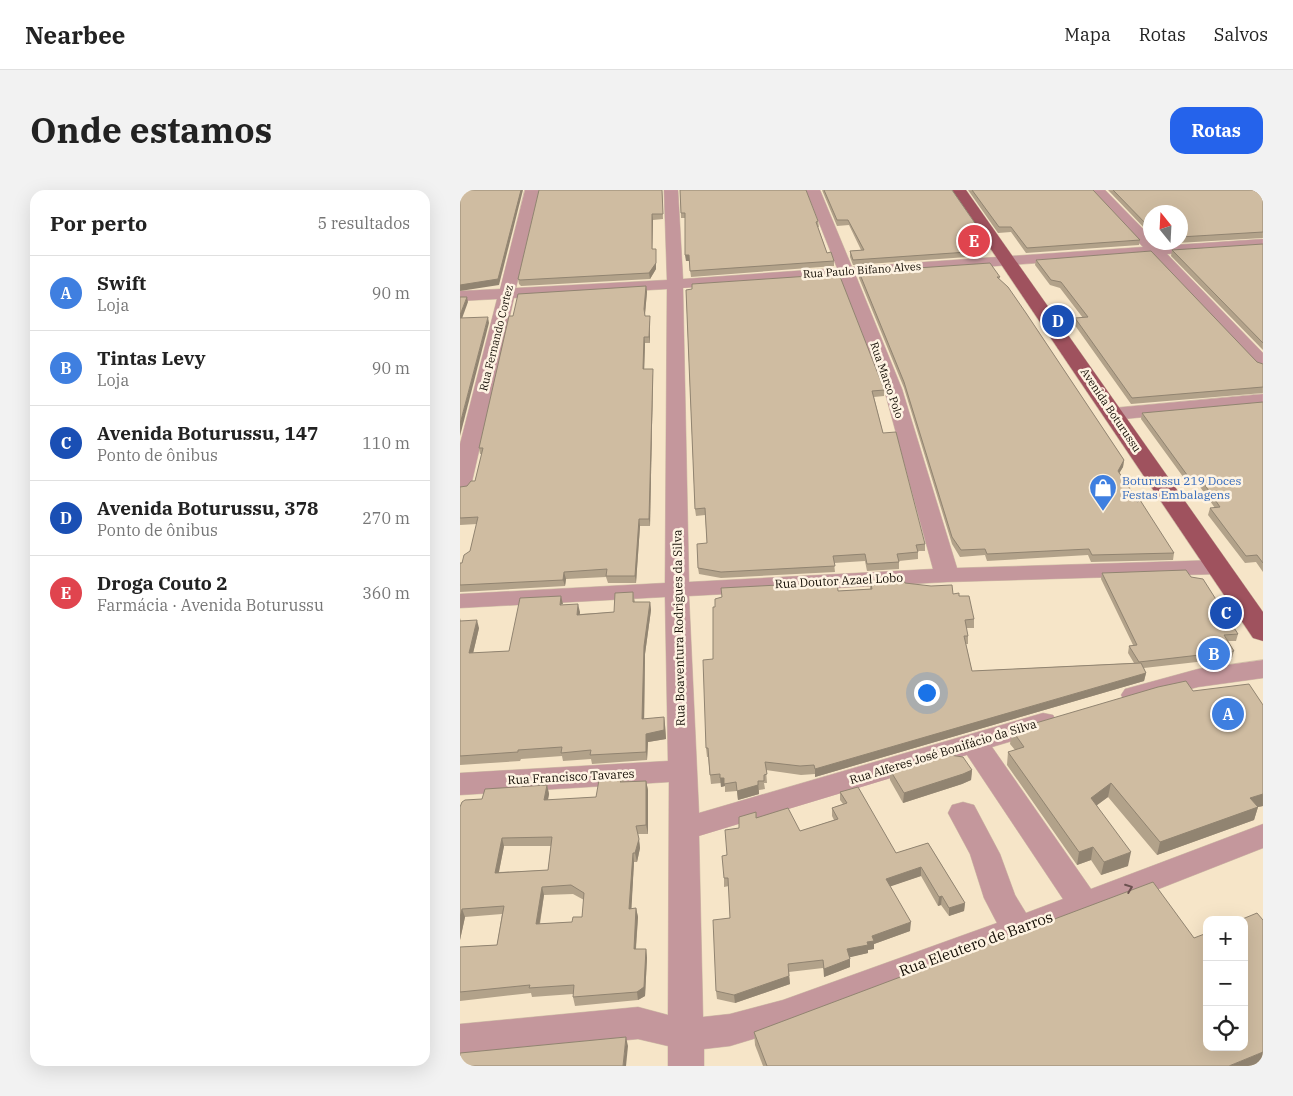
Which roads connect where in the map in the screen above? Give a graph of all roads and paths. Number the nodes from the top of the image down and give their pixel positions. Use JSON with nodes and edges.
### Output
{"nodes":[{"id":1,"x":532,"y":190,"type":"edge"},
{"id":2,"x":671,"y":190,"type":"edge"},
{"id":3,"x":813,"y":190,"type":"edge"},
{"id":4,"x":958,"y":190,"type":"edge"},
{"id":5,"x":1097,"y":190,"type":"edge"},
{"id":6,"x":1258,"y":190,"type":"edge"},
{"id":7,"x":1263,"y":192,"type":"edge"},
{"id":8,"x":1263,"y":243,"type":"edge"},
{"id":9,"x":1155,"y":251,"type":"junction"},
{"id":10,"x":1007,"y":260,"type":"junction"},
{"id":11,"x":846,"y":271,"type":"junction"},
{"id":12,"x":675,"y":284,"type":"junction"},
{"id":13,"x":507,"y":294,"type":"junction"},
{"id":14,"x":460,"y":296,"type":"edge"},
{"id":15,"x":1263,"y":363,"type":"edge"},
{"id":16,"x":1263,"y":400,"type":"edge"},
{"id":17,"x":1114,"y":414,"type":"junction"},
{"id":18,"x":460,"y":486,"type":"edge"},
{"id":19,"x":1218,"y":567,"type":"junction"},
{"id":20,"x":947,"y":575,"type":"junction"},
{"id":21,"x":677,"y":590,"type":"junction"},
{"id":22,"x":460,"y":601,"type":"edge"},
{"id":23,"x":1263,"y":632,"type":"edge"},
{"id":24,"x":1263,"y":669,"type":"edge"},
{"id":25,"x":1107,"y":703,"type":"edge"},
{"id":26,"x":1069,"y":715,"type":"edge"},
{"id":27,"x":974,"y":743,"type":"junction"},
{"id":28,"x":683,"y":771,"type":"junction"},
{"id":29,"x":460,"y":784,"type":"edge"},
{"id":30,"x":963,"y":813,"type":"dead end"},
{"id":31,"x":684,"y":829,"type":"junction"},
{"id":32,"x":1263,"y":836,"type":"edge"},
{"id":33,"x":1084,"y":906,"type":"junction"},
{"id":34,"x":1018,"y":929,"type":"junction"},
{"id":35,"x":460,"y":1040,"type":"edge"},
{"id":36,"x":685,"y":1050,"type":"edge"}],
"edges":[{"from":1,"to":13,"type":"street","name":"Rua Fernando Cortez"},
{"from":2,"to":12,"type":"street","name":"Rua Boaventura Rodrigues da Silva"},
{"from":3,"to":11,"type":"street","name":"Rua Marco Polo"},
{"from":4,"to":10,"type":"main road","name":"Avenida Boturussu"},
{"from":5,"to":9,"type":"street"},
{"from":6,"to":7,"type":"street"},
{"from":8,"to":9,"type":"street","name":"Rua Paulo Bifano Alves"},
{"from":9,"to":10,"type":"street","name":"Rua Paulo Bifano Alves"},
{"from":9,"to":15,"type":"street"},
{"from":10,"to":11,"type":"street","name":"Rua Paulo Bifano Alves"},
{"from":10,"to":17,"type":"main road","name":"Avenida Boturussu"},
{"from":11,"to":12,"type":"street","name":"Rua Paulo Bifano Alves"},
{"from":11,"to":20,"type":"street","name":"Rua Marco Polo"},
{"from":12,"to":13,"type":"street","name":"Rua Paulo Bifano Alves"},
{"from":12,"to":21,"type":"street","name":"Rua Boaventura Rodrigues da Silva"},
{"from":13,"to":14,"type":"street","name":"Rua Paulo Bifano Alves"},
{"from":13,"to":18,"type":"street","name":"Rua Fernando Cortez"},
{"from":16,"to":17,"type":"street"},
{"from":17,"to":19,"type":"main road","name":"Avenida Boturussu"},
{"from":19,"to":20,"type":"street","name":"Rua Doutor Azael Lobo"},
{"from":19,"to":23,"type":"main road","name":"Avenida Boturussu"},
{"from":20,"to":21,"type":"street","name":"Rua Doutor Azael Lobo"},
{"from":21,"to":22,"type":"street","name":"Rua Doutor Azael Lobo"},
{"from":21,"to":28,"type":"street","name":"Rua Boaventura Rodrigues da Silva"},
{"from":24,"to":25,"type":"street"},
{"from":26,"to":27,"type":"street","name":"Rua Alferes José Bonifácio da Silva"},
{"from":27,"to":31,"type":"street","name":"Rua Alferes José Bonifácio da Silva"},
{"from":27,"to":33,"type":"street"},
{"from":28,"to":29,"type":"street","name":"Rua Francisco Tavares"},
{"from":28,"to":31,"type":"street","name":"Rua Boaventura Rodrigues da Silva"},
{"from":30,"to":34,"type":"street"},
{"from":31,"to":36,"type":"street","name":"Rua Boaventura Rodrigues da Silva"},
{"from":33,"to":32,"type":"street","name":"Rua Eleutero de Barros","one_way":true},
{"from":33,"to":34,"type":"street","name":"Rua Eleutero de Barros"},
{"from":34,"to":36,"type":"street","name":"Rua Eleutero de Barros"},
{"from":35,"to":36,"type":"street"}]}
